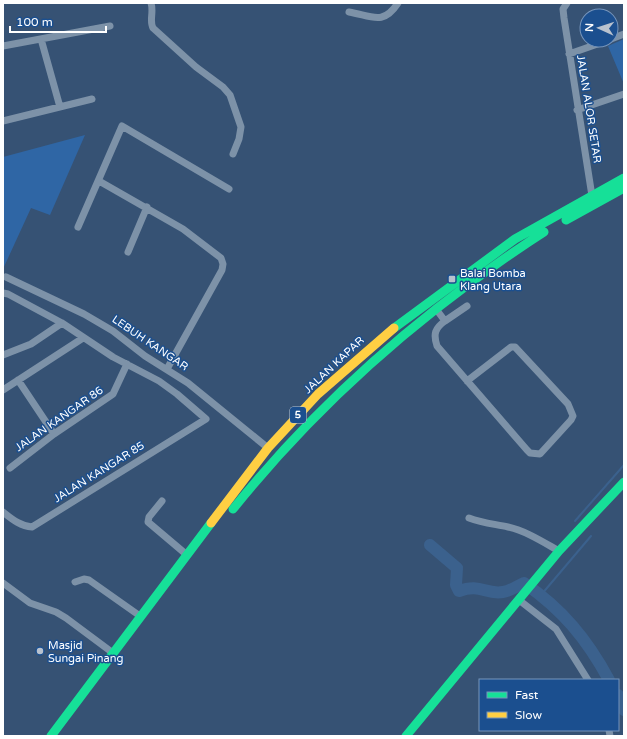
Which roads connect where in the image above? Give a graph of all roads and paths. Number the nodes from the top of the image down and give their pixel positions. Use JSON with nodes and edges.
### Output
{"nodes":[{"id":1,"x":151,"y":3,"type":"edge"},
{"id":2,"x":398,"y":3,"type":"edge"},
{"id":3,"x":567,"y":3,"type":"edge"},
{"id":4,"x":349,"y":12,"type":"dead end"},
{"id":5,"x":110,"y":26,"type":"dead end"},
{"id":6,"x":41,"y":38,"type":"junction"},
{"id":7,"x":3,"y":46,"type":"edge"},
{"id":8,"x":587,"y":48,"type":"edge"},
{"id":9,"x":569,"y":54,"type":"junction"},
{"id":10,"x":624,"y":94,"type":"edge"},
{"id":11,"x":92,"y":99,"type":"dead end"},
{"id":12,"x":60,"y":107,"type":"junction"},
{"id":13,"x":578,"y":110,"type":"junction"},
{"id":14,"x":3,"y":120,"type":"edge"},
{"id":15,"x":233,"y":154,"type":"dead end"},
{"id":16,"x":624,"y":178,"type":"edge"},
{"id":17,"x":99,"y":181,"type":"junction"},
{"id":18,"x":624,"y":188,"type":"edge"},
{"id":19,"x":229,"y":189,"type":"dead end"},
{"id":20,"x":592,"y":196,"type":"junction"},
{"id":21,"x":147,"y":207,"type":"junction"},
{"id":22,"x":78,"y":227,"type":"dead end"},
{"id":23,"x":128,"y":252,"type":"dead end"},
{"id":24,"x":6,"y":277,"type":"dead end"},
{"id":25,"x":3,"y":293,"type":"edge"},
{"id":26,"x":467,"y":306,"type":"dead end"},
{"id":27,"x":436,"y":309,"type":"junction"},
{"id":28,"x":445,"y":321,"type":"junction"},
{"id":29,"x":62,"y":323,"type":"junction"},
{"id":30,"x":83,"y":338,"type":"junction"},
{"id":31,"x":3,"y":355,"type":"edge"},
{"id":32,"x":127,"y":364,"type":"junction"},
{"id":33,"x":167,"y":369,"type":"junction"},
{"id":34,"x":18,"y":380,"type":"junction"},
{"id":35,"x":467,"y":380,"type":"junction"},
{"id":36,"x":3,"y":390,"type":"edge"},
{"id":37,"x":213,"y":405,"type":"junction"},
{"id":38,"x":206,"y":419,"type":"junction"},
{"id":39,"x":54,"y":434,"type":"junction"},
{"id":40,"x":268,"y":448,"type":"junction"},
{"id":41,"x":10,"y":468,"type":"dead end"},
{"id":42,"x":624,"y":482,"type":"edge"},
{"id":43,"x":162,"y":501,"type":"dead end"},
{"id":44,"x":3,"y":512,"type":"edge"},
{"id":45,"x":469,"y":518,"type":"dead end"},
{"id":46,"x":559,"y":551,"type":"junction"},
{"id":47,"x":187,"y":555,"type":"junction"},
{"id":48,"x":75,"y":582,"type":"dead end"},
{"id":49,"x":3,"y":583,"type":"edge"},
{"id":50,"x":521,"y":597,"type":"junction"},
{"id":51,"x":140,"y":616,"type":"junction"},
{"id":52,"x":113,"y":653,"type":"junction"},
{"id":53,"x":587,"y":679,"type":"edge"},
{"id":54,"x":51,"y":736,"type":"edge"},
{"id":55,"x":61,"y":736,"type":"edge"},
{"id":56,"x":406,"y":736,"type":"edge"}],
"edges":[{"from":1,"to":15,"type":"street"},
{"from":2,"to":4,"type":"street"},
{"from":3,"to":9,"type":"street","name":"JALAN ALOR SETAR"},
{"from":5,"to":6,"type":"street"},
{"from":6,"to":7,"type":"street"},
{"from":6,"to":12,"type":"street"},
{"from":8,"to":9,"type":"street"},
{"from":9,"to":13,"type":"street","name":"JALAN ALOR SETAR"},
{"from":10,"to":13,"type":"street"},
{"from":11,"to":12,"type":"street"},
{"from":12,"to":14,"type":"street"},
{"from":13,"to":20,"type":"street","name":"JALAN ALOR SETAR"},
{"from":16,"to":20,"type":"main road","name":"JALAN KAPAR","number":"5"},
{"from":17,"to":19,"type":"street"},
{"from":17,"to":21,"type":"street"},
{"from":17,"to":22,"type":"street"},
{"from":18,"to":27,"type":"main road","number":"5"},
{"from":20,"to":40,"type":"main road","name":"JALAN KAPAR","number":"5"},
{"from":21,"to":23,"type":"street"},
{"from":21,"to":33,"type":"street"},
{"from":24,"to":33,"type":"street","name":"LEBUH KANGAR"},
{"from":25,"to":29,"type":"street"},
{"from":26,"to":28,"type":"street"},
{"from":27,"to":28,"type":"street"},
{"from":27,"to":55,"type":"main road","number":"5"},
{"from":28,"to":35,"type":"street"},
{"from":29,"to":30,"type":"street"},
{"from":29,"to":31,"type":"street"},
{"from":30,"to":32,"type":"street"},
{"from":30,"to":34,"type":"street"},
{"from":32,"to":38,"type":"street"},
{"from":32,"to":39,"type":"street","name":"JALAN KANGAR 86"},
{"from":33,"to":37,"type":"street","name":"LEBUH KANGAR"},
{"from":34,"to":36,"type":"street"},
{"from":34,"to":39,"type":"street"},
{"from":35,"to":35,"type":"street"},
{"from":37,"to":38,"type":"street"},
{"from":37,"to":40,"type":"street","name":"LEBUH KANGAR"},
{"from":38,"to":44,"type":"street","name":"JALAN KANGAR 85"},
{"from":39,"to":41,"type":"street","name":"JALAN KANGAR 86"},
{"from":40,"to":47,"type":"main road","name":"JALAN KAPAR","number":"5"},
{"from":42,"to":46,"type":"main road"},
{"from":43,"to":47,"type":"street"},
{"from":45,"to":46,"type":"street"},
{"from":46,"to":50,"type":"main road"},
{"from":47,"to":51,"type":"main road","name":"JALAN KAPAR","number":"5"},
{"from":48,"to":51,"type":"street"},
{"from":49,"to":52,"type":"street"},
{"from":50,"to":53,"type":"street"},
{"from":50,"to":56,"type":"main road"},
{"from":51,"to":52,"type":"main road","name":"JALAN KAPAR","number":"5"},
{"from":52,"to":54,"type":"main road","name":"JALAN KAPAR","number":"5"}]}
